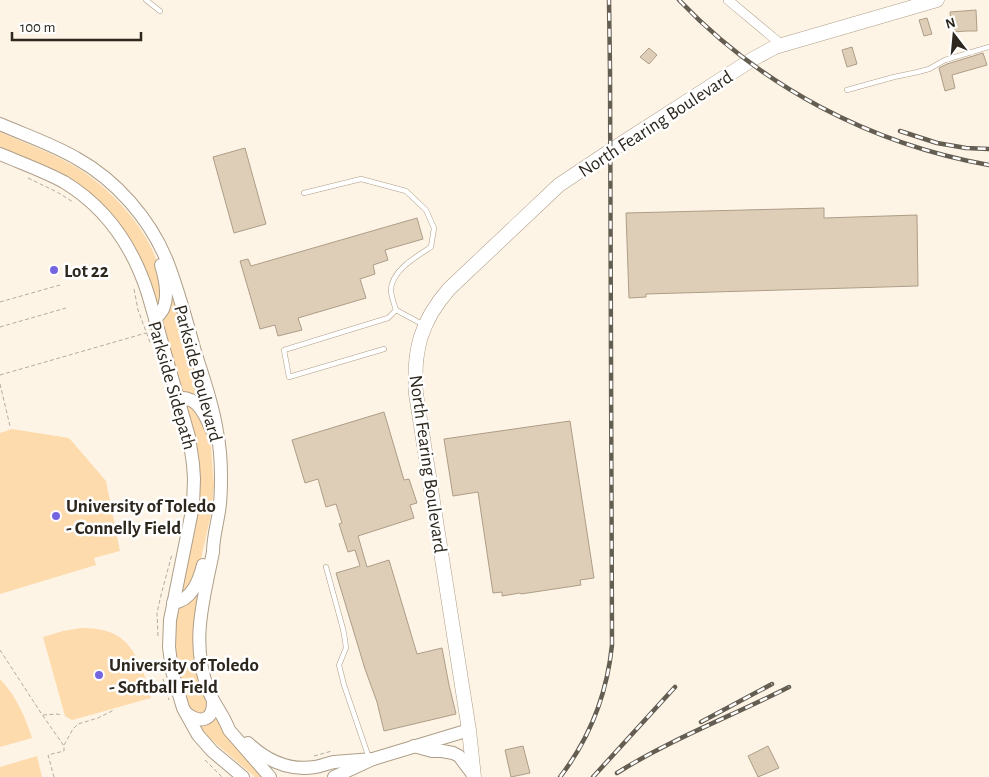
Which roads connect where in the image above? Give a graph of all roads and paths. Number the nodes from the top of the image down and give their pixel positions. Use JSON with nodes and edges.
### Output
{"nodes":[{"id":1,"x":146,"y":0,"type":"edge"},
{"id":2,"x":728,"y":0,"type":"edge"},
{"id":3,"x":937,"y":0,"type":"edge"},
{"id":4,"x":160,"y":11,"type":"dead end"},
{"id":5,"x":782,"y":45,"type":"junction"},
{"id":6,"x":989,"y":47,"type":"edge"},
{"id":7,"x":847,"y":90,"type":"dead end"},
{"id":8,"x":0,"y":124,"type":"edge"},
{"id":9,"x":0,"y":128,"type":"edge"},
{"id":10,"x":17,"y":131,"type":"junction"},
{"id":11,"x":0,"y":154,"type":"edge"},
{"id":12,"x":28,"y":178,"type":"dead end"},
{"id":13,"x":304,"y":193,"type":"dead end"},
{"id":14,"x":77,"y":205,"type":"dead end"},
{"id":15,"x":149,"y":228,"type":"junction"},
{"id":16,"x":60,"y":285,"type":"dead end"},
{"id":17,"x":134,"y":287,"type":"dead end"},
{"id":18,"x":0,"y":302,"type":"edge"},
{"id":19,"x":66,"y":308,"type":"dead end"},
{"id":20,"x":396,"y":310,"type":"junction"},
{"id":21,"x":155,"y":319,"type":"junction"},
{"id":22,"x":425,"y":326,"type":"junction"},
{"id":23,"x":0,"y":327,"type":"edge"},
{"id":24,"x":146,"y":332,"type":"junction"},
{"id":25,"x":151,"y":347,"type":"dead end"},
{"id":26,"x":384,"y":349,"type":"dead end"},
{"id":27,"x":0,"y":375,"type":"edge"},
{"id":28,"x":0,"y":384,"type":"edge"},
{"id":29,"x":0,"y":387,"type":"edge"},
{"id":30,"x":178,"y":398,"type":"junction"},
{"id":31,"x":10,"y":426,"type":"dead end"},
{"id":32,"x":219,"y":450,"type":"junction"},
{"id":33,"x":213,"y":541,"type":"junction"},
{"id":34,"x":172,"y":553,"type":"dead end"},
{"id":35,"x":326,"y":567,"type":"dead end"},
{"id":36,"x":172,"y":603,"type":"junction"},
{"id":37,"x":158,"y":639,"type":"dead end"},
{"id":38,"x":0,"y":650,"type":"edge"},
{"id":39,"x":161,"y":674,"type":"dead end"},
{"id":40,"x":169,"y":700,"type":"dead end"},
{"id":41,"x":213,"y":702,"type":"junction"},
{"id":42,"x":114,"y":710,"type":"dead end"},
{"id":43,"x":186,"y":713,"type":"junction"},
{"id":44,"x":42,"y":715,"type":"junction"},
{"id":45,"x":62,"y":715,"type":"dead end"},
{"id":46,"x":226,"y":723,"type":"junction"},
{"id":47,"x":469,"y":730,"type":"junction"},
{"id":48,"x":64,"y":746,"type":"junction"},
{"id":49,"x":414,"y":746,"type":"junction"},
{"id":50,"x":371,"y":759,"type":"junction"},
{"id":51,"x":205,"y":760,"type":"dead end"},
{"id":52,"x":54,"y":777,"type":"edge"},
{"id":53,"x":222,"y":777,"type":"edge"},
{"id":54,"x":243,"y":777,"type":"edge"},
{"id":55,"x":270,"y":777,"type":"edge"},
{"id":56,"x":334,"y":777,"type":"edge"},
{"id":57,"x":474,"y":777,"type":"edge"}],
"edges":[{"from":1,"to":4,"type":"lane"},
{"from":2,"to":5,"type":"street"},
{"from":3,"to":5,"type":"main road","name":"North Fearing Boulevard"},
{"from":5,"to":22,"type":"main road","name":"North Fearing Boulevard"},
{"from":6,"to":7,"type":"lane"},
{"from":8,"to":10,"type":"street","name":"Parkside Boulevard"},
{"from":9,"to":10,"type":"street"},
{"from":10,"to":15,"type":"street","name":"Parkside Boulevard"},
{"from":11,"to":21,"type":"street","name":"Parkside Boulevard"},
{"from":12,"to":14,"type":"path"},
{"from":13,"to":20,"type":"lane"},
{"from":15,"to":21,"type":"street"},
{"from":15,"to":32,"type":"street","name":"Parkside Boulevard"},
{"from":16,"to":18,"type":"path"},
{"from":17,"to":24,"type":"path","name":"Parkside Sidepath"},
{"from":19,"to":23,"type":"path"},
{"from":20,"to":22,"type":"lane"},
{"from":20,"to":26,"type":"lane"},
{"from":21,"to":30,"type":"street","name":"Parkside Boulevard"},
{"from":22,"to":47,"type":"main road","name":"North Fearing Boulevard"},
{"from":24,"to":25,"type":"path","name":"Parkside Sidepath"},
{"from":24,"to":27,"type":"path"},
{"from":28,"to":29,"type":"path"},
{"from":29,"to":31,"type":"path"},
{"from":30,"to":32,"type":"street"},
{"from":30,"to":36,"type":"street","name":"Parkside Boulevard"},
{"from":32,"to":33,"type":"street","name":"Parkside Boulevard"},
{"from":33,"to":36,"type":"street"},
{"from":33,"to":41,"type":"street","name":"Parkside Boulevard"},
{"from":34,"to":37,"type":"path"},
{"from":35,"to":50,"type":"lane"},
{"from":36,"to":43,"type":"street","name":"Parkside Boulevard"},
{"from":38,"to":44,"type":"path"},
{"from":39,"to":40,"type":"path"},
{"from":41,"to":43,"type":"street"},
{"from":41,"to":46,"type":"street","name":"Parkside Boulevard"},
{"from":42,"to":48,"type":"path"},
{"from":43,"to":54,"type":"street","name":"Parkside Boulevard"},
{"from":44,"to":45,"type":"path"},
{"from":44,"to":48,"type":"path"},
{"from":46,"to":50,"type":"street"},
{"from":46,"to":55,"type":"street","name":"Parkside Boulevard"},
{"from":47,"to":49,"type":"street"},
{"from":47,"to":57,"type":"main road","name":"North Fearing Boulevard"},
{"from":48,"to":52,"type":"path"},
{"from":49,"to":50,"type":"street"},
{"from":49,"to":57,"type":"street"},
{"from":50,"to":56,"type":"street"},
{"from":51,"to":53,"type":"path"}]}
